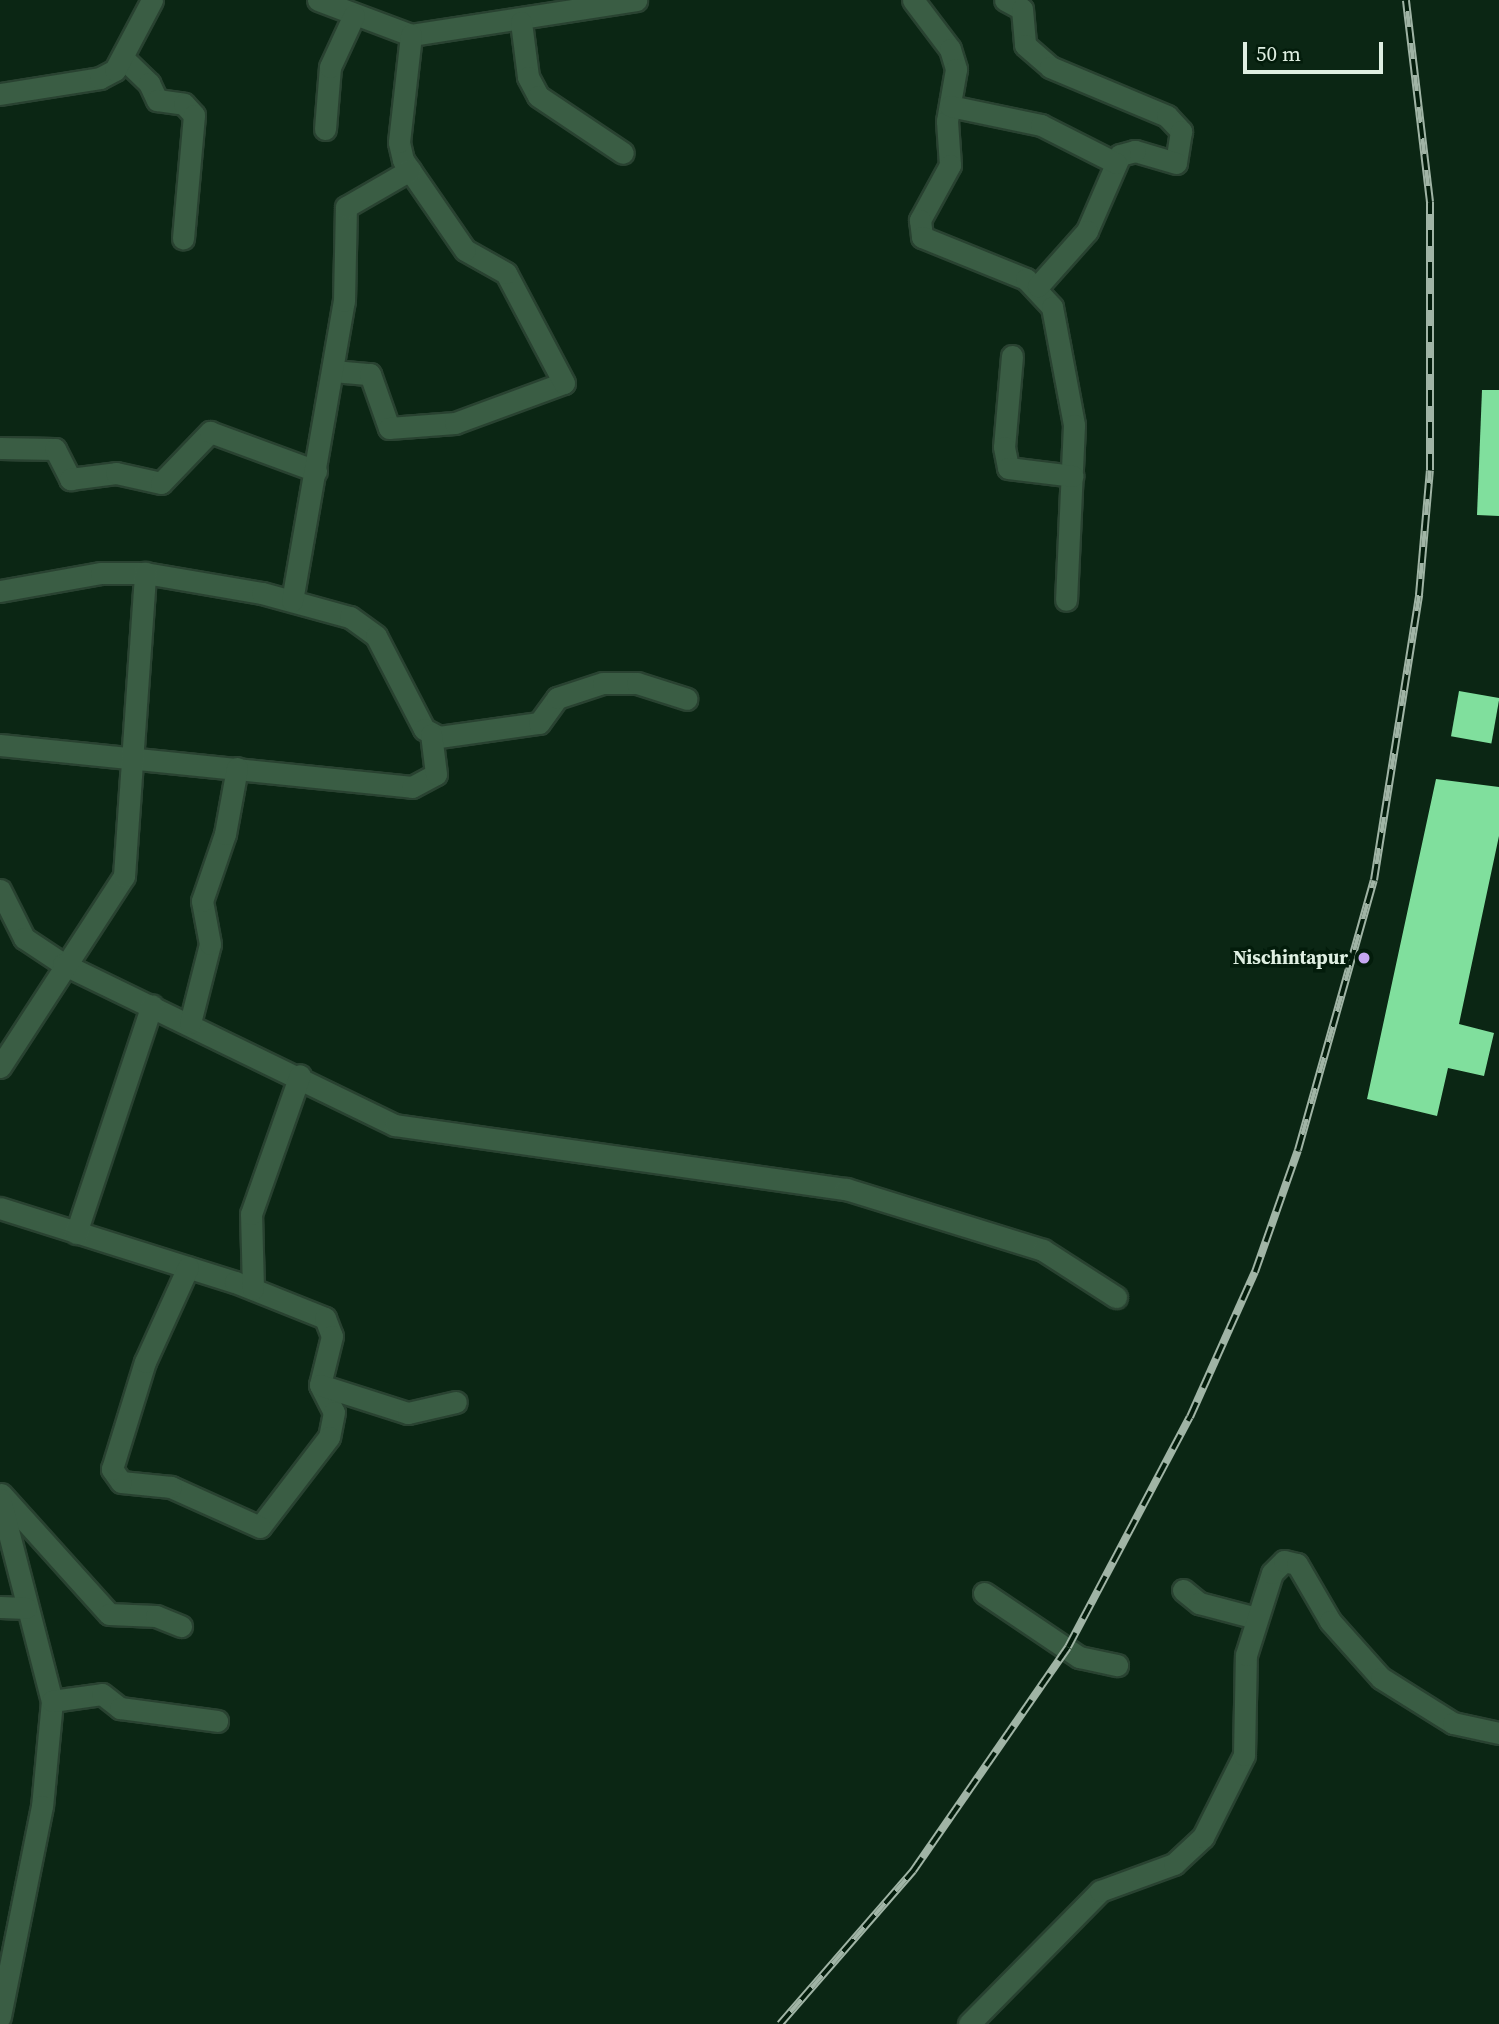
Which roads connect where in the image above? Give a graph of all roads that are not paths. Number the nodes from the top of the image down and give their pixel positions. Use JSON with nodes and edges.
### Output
{"nodes":[{"id":1,"x":152,"y":0,"type":"edge"},
{"id":2,"x":318,"y":0,"type":"edge"},
{"id":3,"x":636,"y":0,"type":"edge"},
{"id":4,"x":913,"y":0,"type":"edge"},
{"id":5,"x":1005,"y":0,"type":"edge"},
{"id":6,"x":354,"y":15,"type":"junction"},
{"id":7,"x":521,"y":22,"type":"junction"},
{"id":8,"x":411,"y":35,"type":"junction"},
{"id":9,"x":124,"y":59,"type":"junction"},
{"id":10,"x":0,"y":94,"type":"edge"},
{"id":11,"x":950,"y":106,"type":"junction"},
{"id":12,"x":326,"y":129,"type":"dead end"},
{"id":13,"x":623,"y":153,"type":"dead end"},
{"id":14,"x":1116,"y":163,"type":"junction"},
{"id":15,"x":410,"y":170,"type":"junction"},
{"id":16,"x":183,"y":239,"type":"dead end"},
{"id":17,"x":1038,"y":286,"type":"junction"},
{"id":18,"x":1012,"y":356,"type":"dead end"},
{"id":19,"x":333,"y":371,"type":"junction"},
{"id":20,"x":0,"y":447,"type":"edge"},
{"id":21,"x":316,"y":471,"type":"junction"},
{"id":22,"x":1073,"y":476,"type":"junction"},
{"id":23,"x":145,"y":573,"type":"junction"},
{"id":24,"x":0,"y":591,"type":"edge"},
{"id":25,"x":1066,"y":600,"type":"dead end"},
{"id":26,"x":292,"y":601,"type":"junction"},
{"id":27,"x":687,"y":699,"type":"dead end"},
{"id":28,"x":430,"y":734,"type":"junction"},
{"id":29,"x":0,"y":744,"type":"edge"},
{"id":30,"x":130,"y":758,"type":"junction"},
{"id":31,"x":237,"y":768,"type":"junction"},
{"id":32,"x":0,"y":890,"type":"edge"},
{"id":33,"x":63,"y":964,"type":"junction"},
{"id":34,"x":152,"y":1005,"type":"junction"},
{"id":35,"x":190,"y":1023,"type":"junction"},
{"id":36,"x":0,"y":1067,"type":"edge"},
{"id":37,"x":300,"y":1075,"type":"junction"},
{"id":38,"x":0,"y":1208,"type":"edge"},
{"id":39,"x":76,"y":1233,"type":"junction"},
{"id":40,"x":188,"y":1267,"type":"junction"},
{"id":41,"x":253,"y":1289,"type":"junction"},
{"id":42,"x":1116,"y":1297,"type":"dead end"},
{"id":43,"x":320,"y":1385,"type":"junction"},
{"id":44,"x":456,"y":1402,"type":"dead end"},
{"id":45,"x":0,"y":1493,"type":"edge"},
{"id":46,"x":0,"y":1499,"type":"edge"},
{"id":47,"x":1183,"y":1590,"type":"dead end"},
{"id":48,"x":984,"y":1593,"type":"dead end"},
{"id":49,"x":0,"y":1607,"type":"edge"},
{"id":50,"x":26,"y":1608,"type":"junction"},
{"id":51,"x":1256,"y":1618,"type":"junction"},
{"id":52,"x":181,"y":1626,"type":"dead end"},
{"id":53,"x":1117,"y":1665,"type":"dead end"},
{"id":54,"x":52,"y":1701,"type":"junction"},
{"id":55,"x":216,"y":1721,"type":"dead end"},
{"id":56,"x":1499,"y":1733,"type":"edge"},
{"id":57,"x":0,"y":2017,"type":"edge"},
{"id":58,"x":972,"y":2021,"type":"edge"}],
"edges":[{"from":1,"to":9,"type":"street"},
{"from":2,"to":6,"type":"street"},
{"from":3,"to":7,"type":"street"},
{"from":4,"to":11,"type":"street"},
{"from":5,"to":14,"type":"street"},
{"from":6,"to":8,"type":"street"},
{"from":6,"to":12,"type":"street"},
{"from":7,"to":8,"type":"street"},
{"from":7,"to":13,"type":"street"},
{"from":8,"to":15,"type":"street"},
{"from":9,"to":10,"type":"street"},
{"from":9,"to":16,"type":"street"},
{"from":11,"to":14,"type":"street"},
{"from":11,"to":17,"type":"street"},
{"from":14,"to":17,"type":"street"},
{"from":15,"to":19,"type":"street"},
{"from":15,"to":19,"type":"street"},
{"from":17,"to":22,"type":"street"},
{"from":18,"to":22,"type":"street"},
{"from":19,"to":21,"type":"street"},
{"from":20,"to":21,"type":"street"},
{"from":21,"to":26,"type":"street"},
{"from":22,"to":25,"type":"street"},
{"from":23,"to":24,"type":"street"},
{"from":23,"to":26,"type":"street"},
{"from":23,"to":30,"type":"street"},
{"from":26,"to":28,"type":"street"},
{"from":27,"to":28,"type":"street"},
{"from":28,"to":31,"type":"street"},
{"from":29,"to":30,"type":"street"},
{"from":30,"to":31,"type":"street"},
{"from":30,"to":33,"type":"street"},
{"from":31,"to":35,"type":"street"},
{"from":32,"to":33,"type":"street"},
{"from":33,"to":34,"type":"street"},
{"from":33,"to":36,"type":"street"},
{"from":34,"to":35,"type":"street"},
{"from":34,"to":39,"type":"street"},
{"from":35,"to":37,"type":"street"},
{"from":37,"to":41,"type":"street"},
{"from":37,"to":42,"type":"street"},
{"from":38,"to":39,"type":"street"},
{"from":39,"to":40,"type":"street"},
{"from":40,"to":41,"type":"street"},
{"from":40,"to":43,"type":"street"},
{"from":41,"to":43,"type":"street"},
{"from":43,"to":44,"type":"street"},
{"from":45,"to":52,"type":"street"},
{"from":46,"to":50,"type":"street"},
{"from":47,"to":51,"type":"street"},
{"from":48,"to":53,"type":"street"},
{"from":49,"to":50,"type":"street"},
{"from":50,"to":54,"type":"street"},
{"from":51,"to":56,"type":"street"},
{"from":51,"to":58,"type":"street"},
{"from":54,"to":55,"type":"street"},
{"from":54,"to":57,"type":"street"}]}
